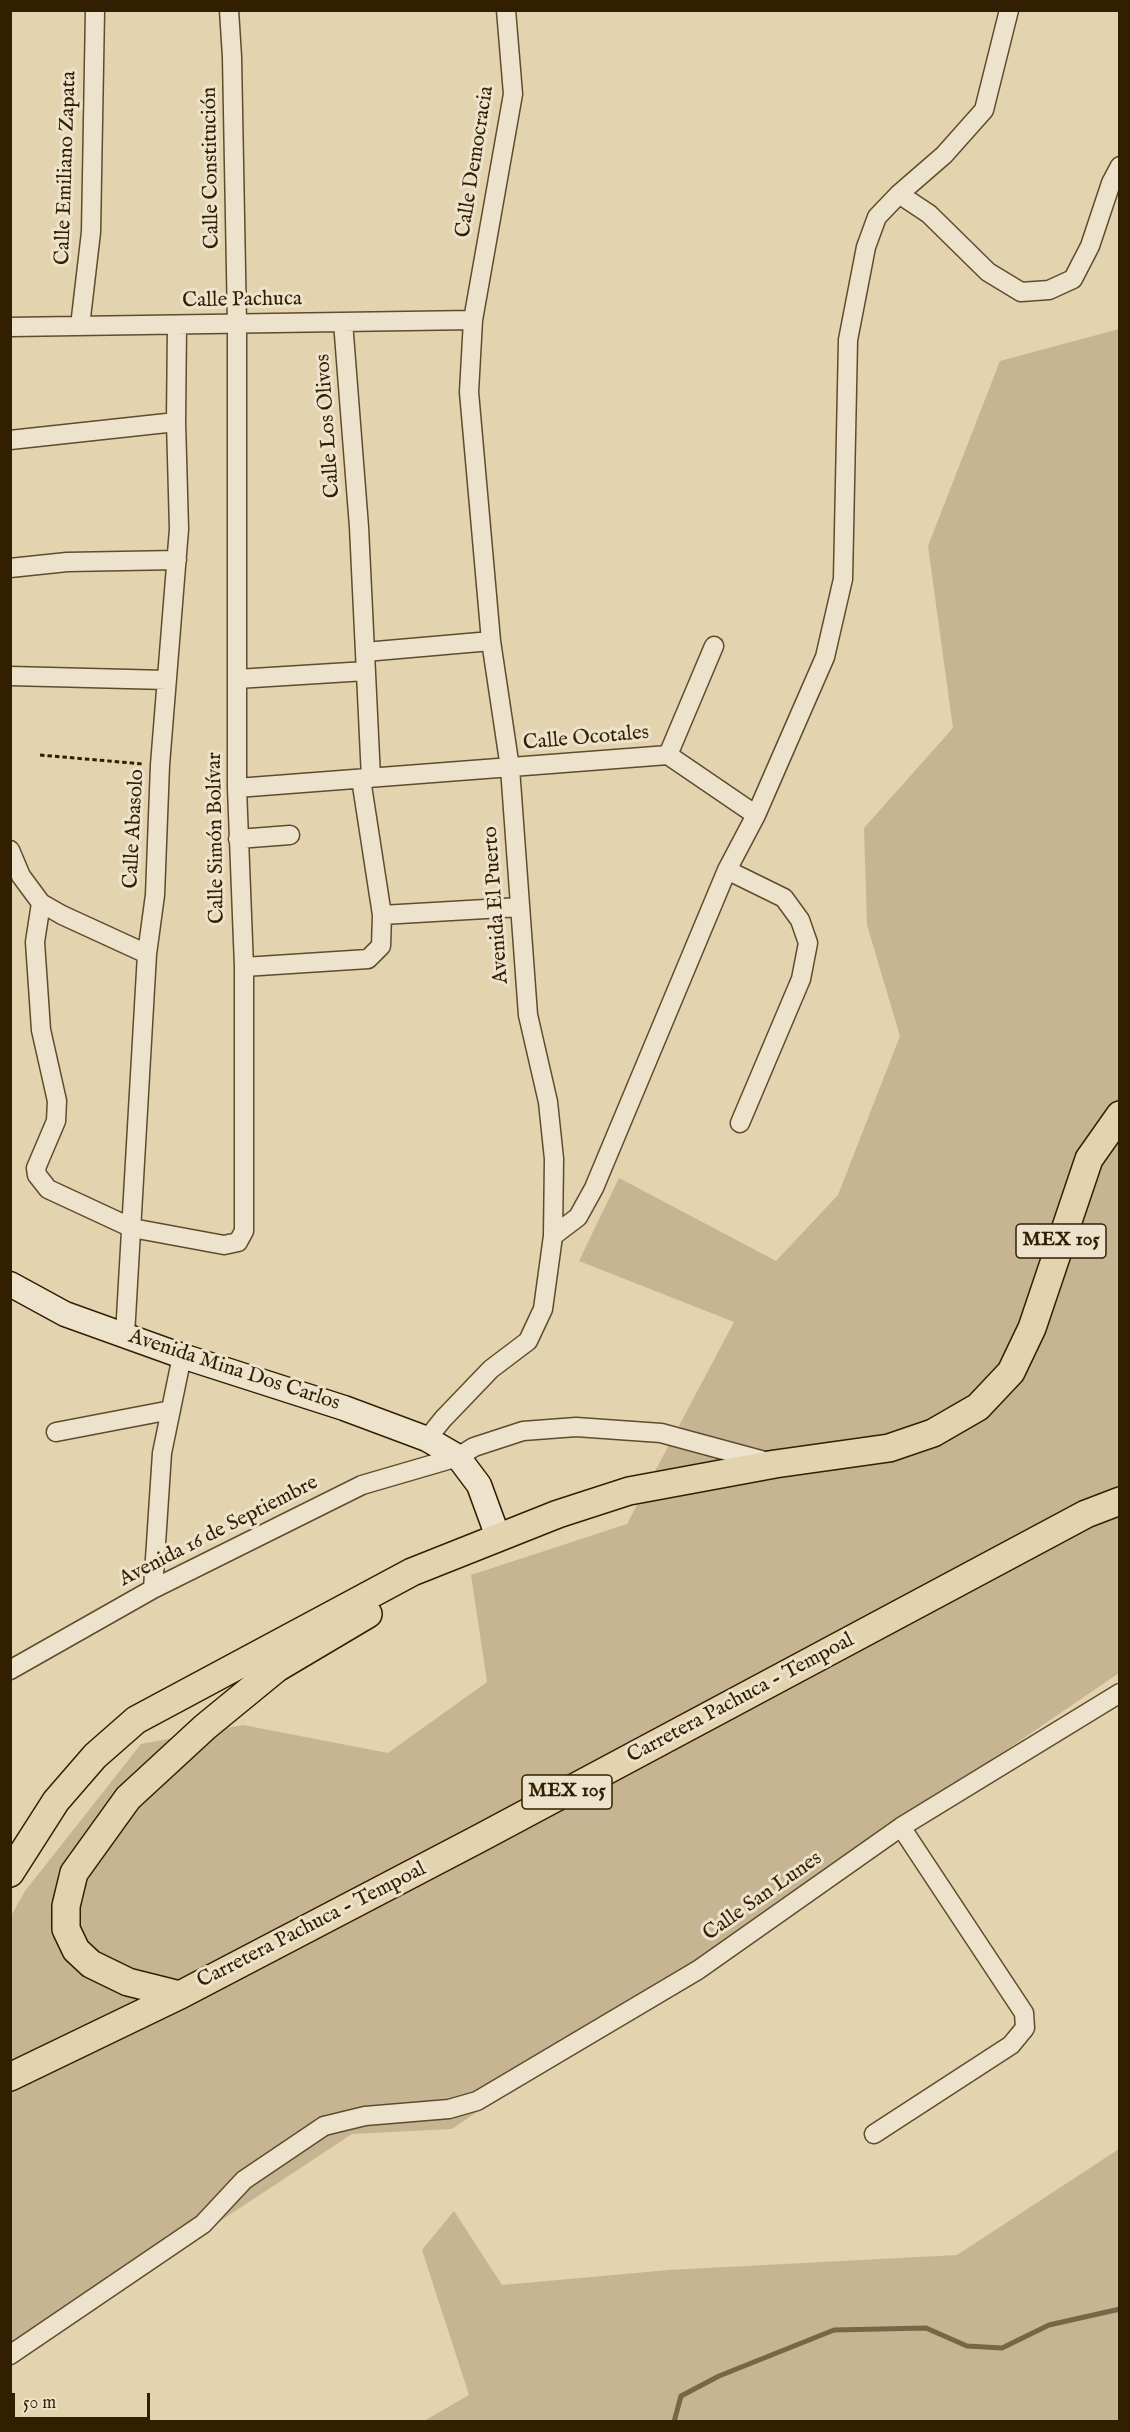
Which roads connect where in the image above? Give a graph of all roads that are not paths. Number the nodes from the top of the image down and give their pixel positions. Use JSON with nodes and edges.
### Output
{"nodes":[{"id":1,"x":95,"y":10,"type":"edge"},
{"id":2,"x":228,"y":10,"type":"edge"},
{"id":3,"x":506,"y":10,"type":"edge"},
{"id":4,"x":1009,"y":10,"type":"edge"},
{"id":5,"x":1119,"y":166,"type":"edge"},
{"id":6,"x":899,"y":194,"type":"junction"},
{"id":7,"x":473,"y":320,"type":"junction"},
{"id":8,"x":343,"y":322,"type":"junction"},
{"id":9,"x":237,"y":324,"type":"junction"},
{"id":10,"x":177,"y":325,"type":"junction"},
{"id":11,"x":80,"y":326,"type":"junction"},
{"id":12,"x":10,"y":327,"type":"edge"},
{"id":13,"x":176,"y":422,"type":"junction"},
{"id":14,"x":10,"y":440,"type":"edge"},
{"id":15,"x":177,"y":560,"type":"junction"},
{"id":16,"x":10,"y":568,"type":"edge"},
{"id":17,"x":491,"y":641,"type":"junction"},
{"id":18,"x":714,"y":646,"type":"dead end"},
{"id":19,"x":366,"y":652,"type":"junction"},
{"id":20,"x":366,"y":671,"type":"junction"},
{"id":21,"x":10,"y":676,"type":"edge"},
{"id":22,"x":237,"y":679,"type":"junction"},
{"id":23,"x":167,"y":680,"type":"junction"},
{"id":24,"x":668,"y":755,"type":"junction"},
{"id":25,"x":510,"y":768,"type":"junction"},
{"id":26,"x":366,"y":779,"type":"junction"},
{"id":27,"x":237,"y":788,"type":"junction"},
{"id":28,"x":756,"y":814,"type":"junction"},
{"id":29,"x":290,"y":835,"type":"dead end"},
{"id":30,"x":238,"y":839,"type":"junction"},
{"id":31,"x":10,"y":850,"type":"edge"},
{"id":32,"x":727,"y":870,"type":"junction"},
{"id":33,"x":41,"y":903,"type":"junction"},
{"id":34,"x":520,"y":907,"type":"junction"},
{"id":35,"x":382,"y":915,"type":"junction"},
{"id":36,"x":147,"y":954,"type":"junction"},
{"id":37,"x":244,"y":967,"type":"junction"},
{"id":38,"x":1119,"y":1115,"type":"edge"},
{"id":39,"x":740,"y":1123,"type":"dead end"},
{"id":40,"x":132,"y":1228,"type":"junction"},
{"id":41,"x":553,"y":1236,"type":"junction"},
{"id":42,"x":10,"y":1284,"type":"edge"},
{"id":43,"x":125,"y":1335,"type":"junction"},
{"id":44,"x":182,"y":1356,"type":"junction"},
{"id":45,"x":171,"y":1410,"type":"junction"},
{"id":46,"x":56,"y":1432,"type":"dead end"},
{"id":47,"x":427,"y":1439,"type":"junction"},
{"id":48,"x":458,"y":1457,"type":"junction"},
{"id":49,"x":775,"y":1464,"type":"junction"},
{"id":50,"x":1119,"y":1501,"type":"edge"},
{"id":51,"x":498,"y":1537,"type":"junction"},
{"id":52,"x":412,"y":1572,"type":"junction"},
{"id":53,"x":153,"y":1589,"type":"junction"},
{"id":54,"x":10,"y":1670,"type":"edge"},
{"id":55,"x":1119,"y":1693,"type":"edge"},
{"id":56,"x":901,"y":1827,"type":"junction"},
{"id":57,"x":10,"y":1873,"type":"edge"},
{"id":58,"x":180,"y":1995,"type":"junction"},
{"id":59,"x":10,"y":2077,"type":"edge"},
{"id":60,"x":874,"y":2134,"type":"dead end"},
{"id":61,"x":10,"y":2355,"type":"edge"}],
"edges":[{"from":1,"to":11,"type":"street","name":"Calle Emiliano Zapata"},
{"from":2,"to":9,"type":"street","name":"Calle Constitución"},
{"from":3,"to":7,"type":"street","name":"Calle Democracia"},
{"from":4,"to":6,"type":"street"},
{"from":5,"to":6,"type":"street"},
{"from":6,"to":28,"type":"street"},
{"from":7,"to":8,"type":"street","name":"Calle Pachuca"},
{"from":7,"to":17,"type":"street","name":"Avenida El Puerto"},
{"from":8,"to":9,"type":"street","name":"Calle Pachuca"},
{"from":8,"to":19,"type":"street","name":"Calle Los Olivos"},
{"from":9,"to":10,"type":"street","name":"Calle Pachuca"},
{"from":9,"to":22,"type":"street","name":"Calle Simón Bolívar"},
{"from":10,"to":11,"type":"street","name":"Calle Pachuca"},
{"from":10,"to":13,"type":"street","name":"Calle Abasolo"},
{"from":11,"to":12,"type":"street","name":"Calle Pachuca"},
{"from":13,"to":14,"type":"street"},
{"from":13,"to":15,"type":"street","name":"Calle Abasolo"},
{"from":15,"to":16,"type":"street"},
{"from":15,"to":23,"type":"street","name":"Calle Abasolo"},
{"from":17,"to":19,"type":"street"},
{"from":17,"to":25,"type":"street","name":"Avenida El Puerto"},
{"from":18,"to":24,"type":"street"},
{"from":19,"to":20,"type":"street","name":"Calle Los Olivos"},
{"from":20,"to":22,"type":"street"},
{"from":20,"to":26,"type":"street","name":"Calle Los Olivos"},
{"from":21,"to":23,"type":"street"},
{"from":22,"to":27,"type":"street","name":"Calle Simón Bolívar"},
{"from":23,"to":36,"type":"street","name":"Calle Abasolo"},
{"from":24,"to":25,"type":"street","name":"Calle Ocotales"},
{"from":24,"to":28,"type":"street","name":"Calle Ocotales"},
{"from":25,"to":26,"type":"street","name":"Calle Ocotales"},
{"from":25,"to":34,"type":"street","name":"Avenida El Puerto"},
{"from":26,"to":27,"type":"street","name":"Calle Ocotales"},
{"from":26,"to":35,"type":"street"},
{"from":27,"to":30,"type":"street","name":"Calle Simón Bolívar"},
{"from":28,"to":32,"type":"street"},
{"from":29,"to":30,"type":"street"},
{"from":30,"to":37,"type":"street","name":"Calle Simón Bolívar"},
{"from":31,"to":33,"type":"street"},
{"from":32,"to":39,"type":"street"},
{"from":32,"to":41,"type":"street"},
{"from":33,"to":36,"type":"street"},
{"from":33,"to":40,"type":"street","name":"Calle Simón Bolívar"},
{"from":34,"to":35,"type":"street"},
{"from":34,"to":41,"type":"street","name":"Avenida El Puerto"},
{"from":35,"to":37,"type":"street"},
{"from":36,"to":40,"type":"street","name":"Calle Abasolo"},
{"from":37,"to":40,"type":"street","name":"Calle Simón Bolívar"},
{"from":38,"to":49,"type":"main road","number":"MEX 105"},
{"from":40,"to":43,"type":"street","name":"Calle Abasolo"},
{"from":41,"to":47,"type":"street","name":"Avenida El Puerto"},
{"from":42,"to":43,"type":"street","name":"Avenida Mina Dos Carlos"},
{"from":43,"to":44,"type":"street","name":"Avenida Mina Dos Carlos"},
{"from":44,"to":45,"type":"street"},
{"from":44,"to":47,"type":"street","name":"Avenida Mina Dos Carlos"},
{"from":45,"to":46,"type":"street"},
{"from":45,"to":53,"type":"street"},
{"from":47,"to":48,"type":"street","name":"Avenida Mina Dos Carlos"},
{"from":48,"to":49,"type":"street"},
{"from":48,"to":51,"type":"street","name":"Avenida Mina Dos Carlos"},
{"from":48,"to":53,"type":"street","name":"Avenida 16 de Septiembre"},
{"from":49,"to":51,"type":"main road","number":"MEX 105"},
{"from":50,"to":58,"type":"main road","name":"Carretera Pachuca - Tempoal","number":"MEX 105"},
{"from":51,"to":52,"type":"main road","number":"MEX 105"},
{"from":52,"to":57,"type":"main road","number":"MEX 105"},
{"from":52,"to":58,"type":"main road"},
{"from":53,"to":54,"type":"street","name":"Avenida 16 de Septiembre"},
{"from":55,"to":56,"type":"street","name":"Calle San Lunes"},
{"from":56,"to":60,"type":"street"},
{"from":56,"to":61,"type":"street","name":"Calle San Lunes"},
{"from":58,"to":59,"type":"main road","name":"Carretera Pachuca - Tempoal","number":"MEX 105"}]}
